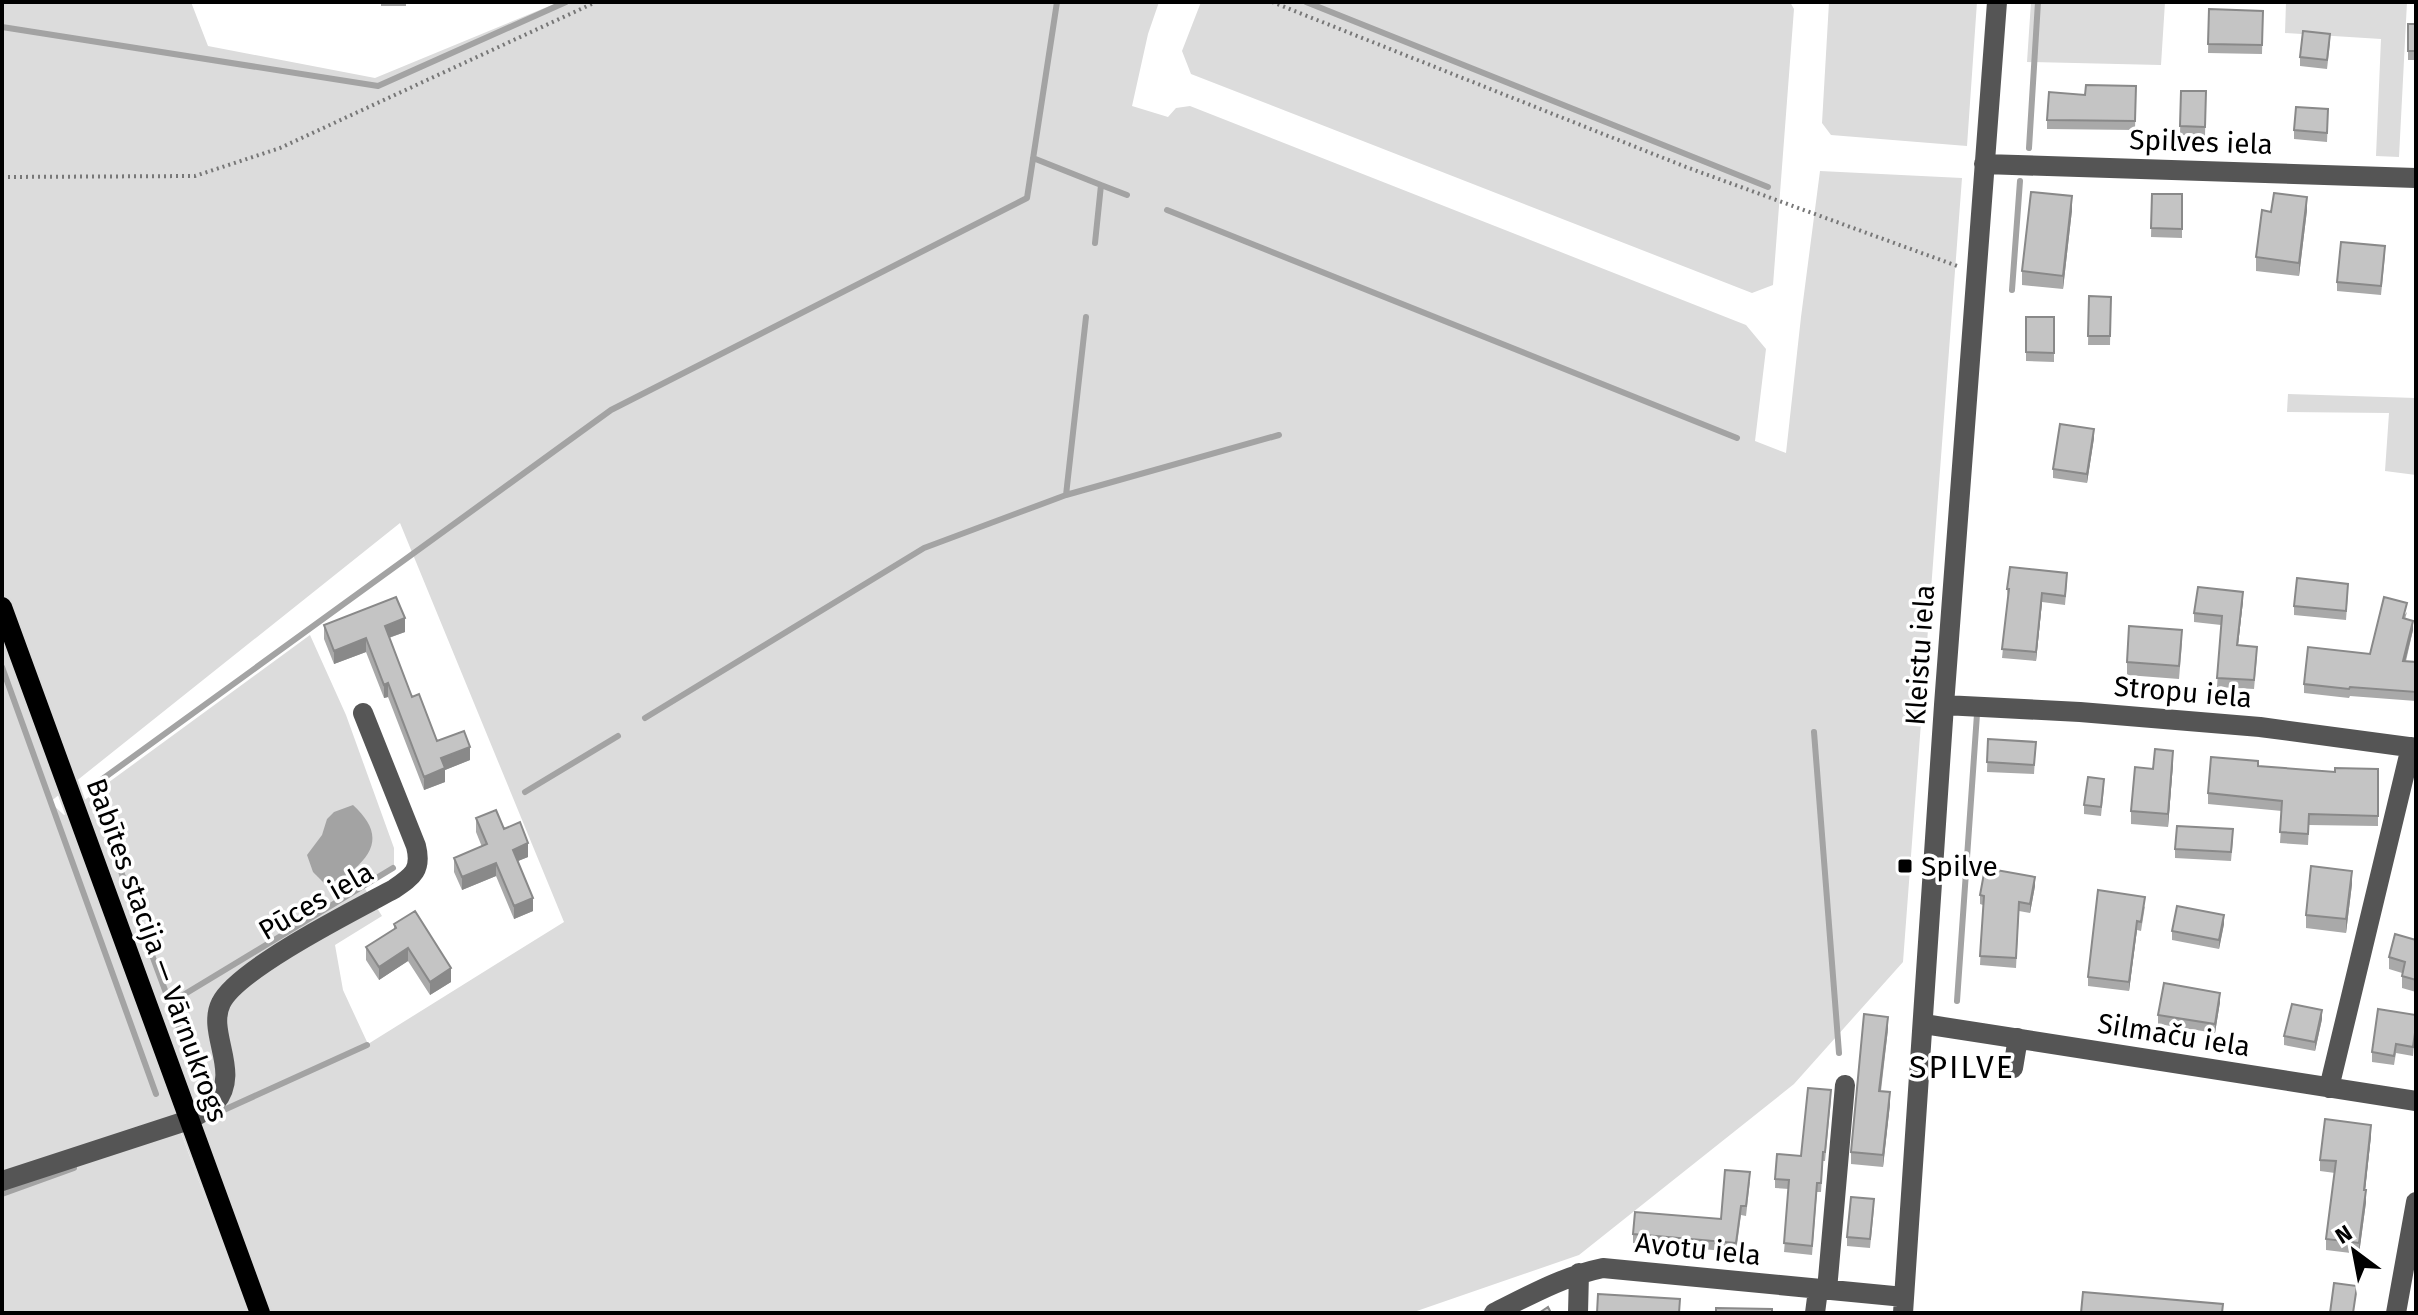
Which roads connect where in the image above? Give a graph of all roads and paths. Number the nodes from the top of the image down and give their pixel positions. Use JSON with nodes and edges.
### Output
{"nodes":[{"id":1,"x":596,"y":2,"type":"edge"},
{"id":2,"x":1272,"y":2,"type":"edge"},
{"id":3,"x":1997,"y":2,"type":"edge"},
{"id":4,"x":1984,"y":164,"type":"junction"},
{"id":5,"x":2,"y":177,"type":"edge"},
{"id":6,"x":2416,"y":178,"type":"edge"},
{"id":7,"x":1976,"y":272,"type":"junction"},
{"id":8,"x":2,"y":607,"type":"edge"},
{"id":9,"x":1944,"y":705,"type":"junction"},
{"id":10,"x":363,"y":713,"type":"dead end"},
{"id":11,"x":2413,"y":748,"type":"edge"},
{"id":12,"x":1924,"y":1024,"type":"junction"},
{"id":13,"x":2018,"y":1038,"type":"junction"},
{"id":14,"x":2013,"y":1068,"type":"dead end"},
{"id":15,"x":1845,"y":1085,"type":"dead end"},
{"id":16,"x":2329,"y":1088,"type":"junction"},
{"id":17,"x":2416,"y":1101,"type":"edge"},
{"id":18,"x":189,"y":1120,"type":"junction"},
{"id":19,"x":2,"y":1181,"type":"edge"},
{"id":20,"x":2416,"y":1202,"type":"edge"},
{"id":21,"x":1579,"y":1273,"type":"junction"},
{"id":22,"x":1823,"y":1290,"type":"junction"},
{"id":23,"x":1904,"y":1305,"type":"edge"},
{"id":24,"x":260,"y":1313,"type":"edge"},
{"id":25,"x":1494,"y":1313,"type":"edge"},
{"id":26,"x":1578,"y":1313,"type":"edge"},
{"id":27,"x":1815,"y":1313,"type":"edge"},
{"id":28,"x":2396,"y":1313,"type":"edge"}],
"edges":[{"from":1,"to":5,"type":"path"},
{"from":2,"to":7,"type":"path"},
{"from":3,"to":4,"type":"street","name":"Kleistu iela"},
{"from":4,"to":6,"type":"street","name":"Spilves iela"},
{"from":4,"to":7,"type":"street","name":"Kleistu iela"},
{"from":7,"to":9,"type":"street","name":"Kleistu iela"},
{"from":8,"to":18,"type":"main road","name":"Babītes stacija — Vārnukrogs"},
{"from":9,"to":11,"type":"street","name":"Stropu iela"},
{"from":9,"to":12,"type":"street","name":"Kleistu iela"},
{"from":10,"to":18,"type":"street","name":"Pūces iela"},
{"from":11,"to":16,"type":"street"},
{"from":12,"to":13,"type":"street","name":"Silmaču iela"},
{"from":12,"to":23,"type":"street","name":"Kleistu iela"},
{"from":13,"to":14,"type":"street"},
{"from":13,"to":16,"type":"street","name":"Silmaču iela"},
{"from":15,"to":22,"type":"street"},
{"from":16,"to":17,"type":"street","name":"Silmaču iela"},
{"from":18,"to":19,"type":"street"},
{"from":18,"to":24,"type":"main road","name":"Babītes stacija — Vārnukrogs"},
{"from":20,"to":28,"type":"street"},
{"from":21,"to":22,"type":"street","name":"Avotu iela"},
{"from":21,"to":25,"type":"street","name":"Avotu iela"},
{"from":21,"to":26,"type":"street"},
{"from":22,"to":23,"type":"street","name":"Avotu iela"},
{"from":22,"to":27,"type":"street"}]}
